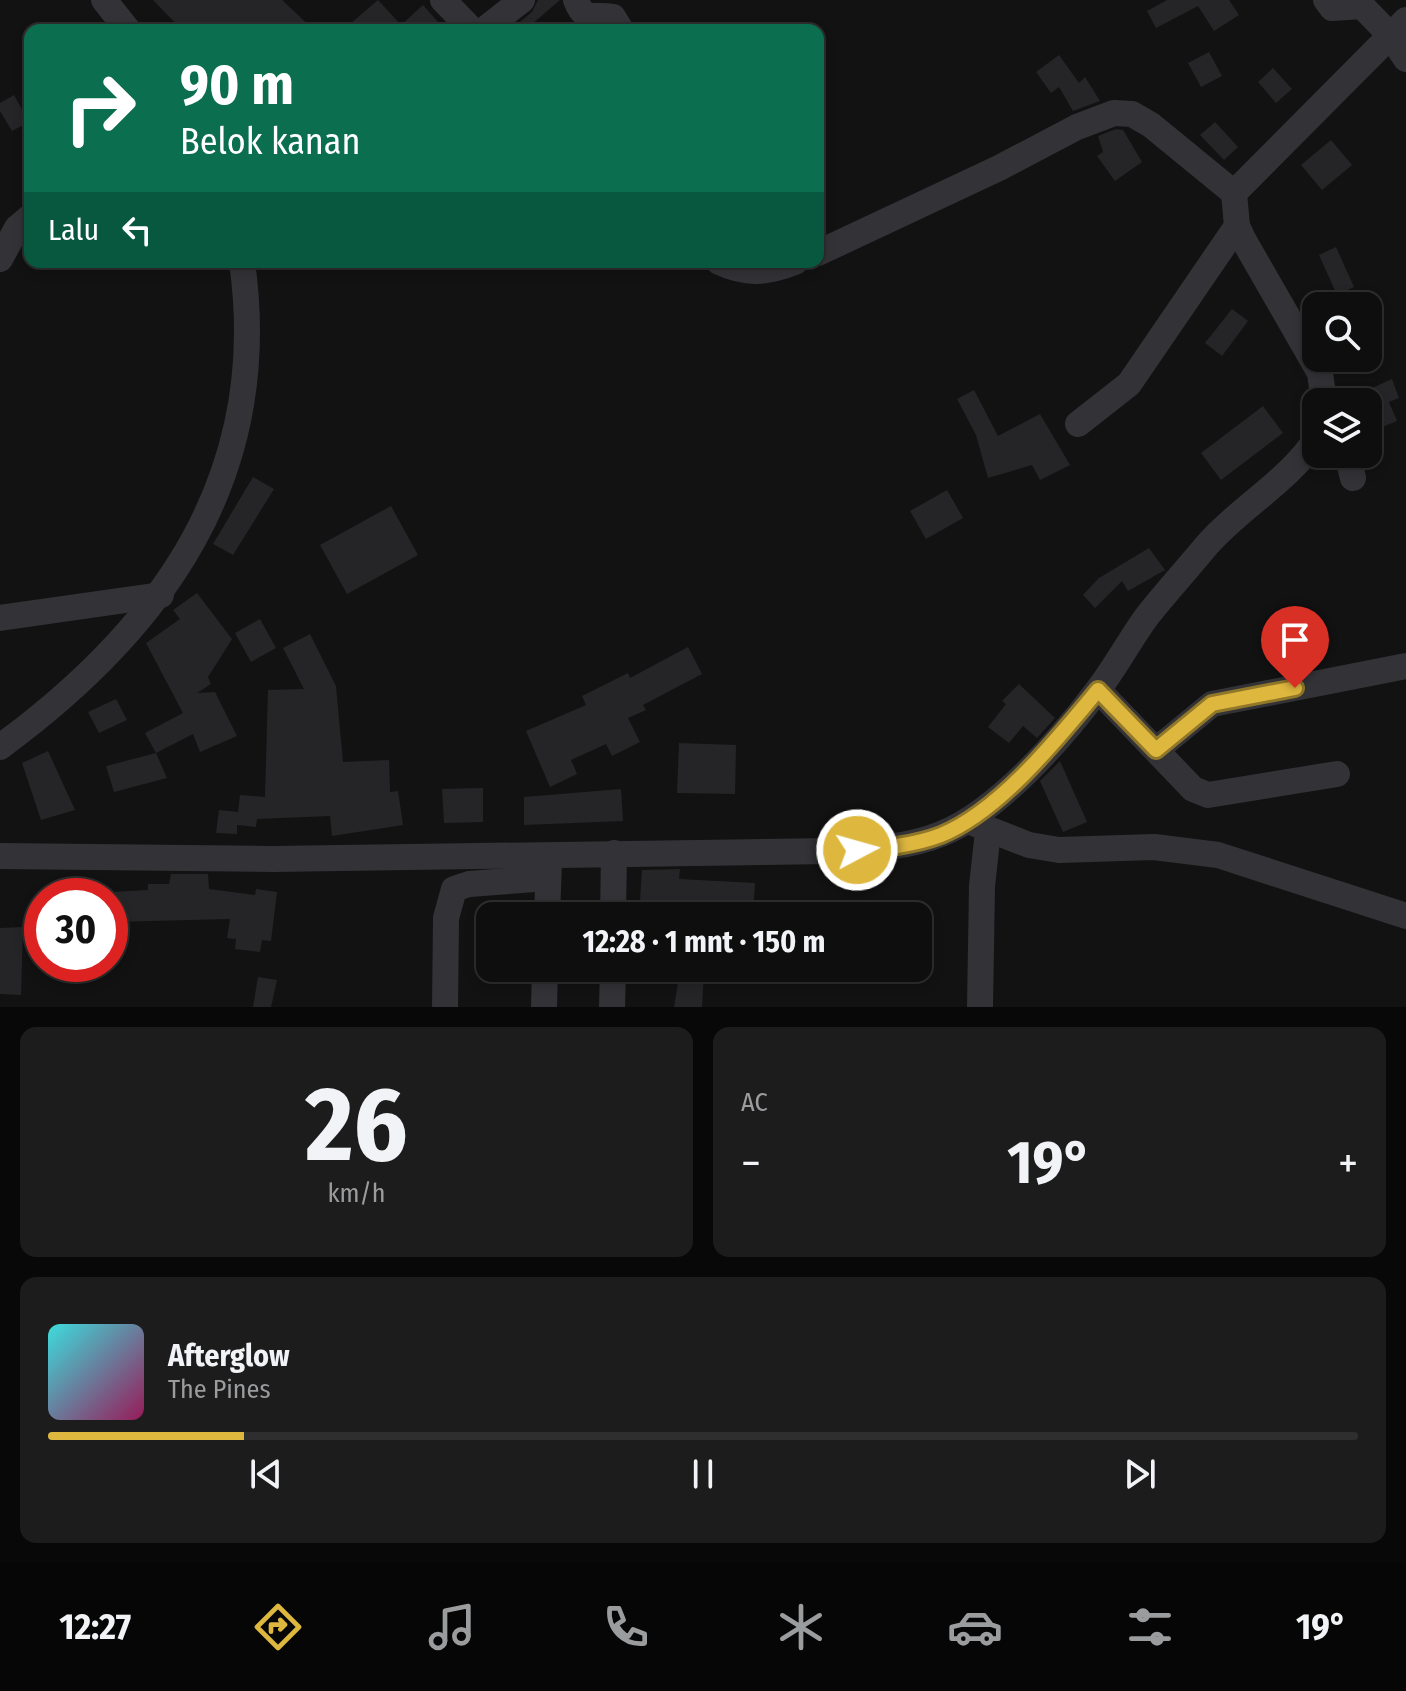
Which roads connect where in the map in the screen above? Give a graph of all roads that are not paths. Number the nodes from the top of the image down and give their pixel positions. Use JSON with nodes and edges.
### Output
{"nodes":[{"id":1,"x":104,"y":0,"type":"edge"},
{"id":2,"x":443,"y":0,"type":"edge"},
{"id":3,"x":522,"y":0,"type":"edge"},
{"id":4,"x":576,"y":0,"type":"edge"},
{"id":5,"x":1326,"y":0,"type":"edge"},
{"id":6,"x":123,"y":24,"type":"edge"},
{"id":7,"x":466,"y":24,"type":"edge"},
{"id":8,"x":492,"y":24,"type":"edge"},
{"id":9,"x":617,"y":24,"type":"edge"},
{"id":10,"x":1398,"y":27,"type":"edge"},
{"id":11,"x":1406,"y":59,"type":"edge"},
{"id":12,"x":1234,"y":193,"type":"junction"},
{"id":13,"x":24,"y":222,"type":"edge"},
{"id":14,"x":1237,"y":226,"type":"junction"},
{"id":15,"x":824,"y":250,"type":"edge"},
{"id":16,"x":0,"y":259,"type":"edge"},
{"id":17,"x":243,"y":268,"type":"edge"},
{"id":18,"x":732,"y":268,"type":"edge"},
{"id":19,"x":780,"y":268,"type":"edge"},
{"id":20,"x":1323,"y":388,"type":"edge"},
{"id":21,"x":1078,"y":424,"type":"dead end"},
{"id":22,"x":1302,"y":458,"type":"edge"},
{"id":23,"x":161,"y":595,"type":"junction"},
{"id":24,"x":0,"y":618,"type":"edge"},
{"id":25,"x":1406,"y":666,"type":"edge"},
{"id":26,"x":1098,"y":690,"type":"junction"},
{"id":27,"x":0,"y":747,"type":"edge"},
{"id":28,"x":1156,"y":750,"type":"junction"},
{"id":29,"x":1337,"y":774,"type":"dead end"},
{"id":30,"x":978,"y":826,"type":"junction"},
{"id":31,"x":614,"y":853,"type":"junction"},
{"id":32,"x":0,"y":856,"type":"edge"},
{"id":33,"x":549,"y":866,"type":"junction"},
{"id":34,"x":548,"y":902,"type":"edge"},
{"id":35,"x":613,"y":902,"type":"edge"},
{"id":36,"x":1406,"y":916,"type":"edge"},
{"id":37,"x":545,"y":982,"type":"edge"},
{"id":38,"x":613,"y":982,"type":"edge"},
{"id":39,"x":445,"y":1007,"type":"edge"},
{"id":40,"x":544,"y":1007,"type":"edge"},
{"id":41,"x":612,"y":1007,"type":"edge"},
{"id":42,"x":980,"y":1007,"type":"edge"}],
"edges":[{"from":1,"to":6,"type":"street"},
{"from":2,"to":7,"type":"street"},
{"from":3,"to":8,"type":"street"},
{"from":4,"to":9,"type":"street"},
{"from":5,"to":10,"type":"street"},
{"from":10,"to":11,"type":"street"},
{"from":10,"to":12,"type":"street"},
{"from":12,"to":14,"type":"street"},
{"from":12,"to":15,"type":"street"},
{"from":13,"to":16,"type":"street"},
{"from":14,"to":20,"type":"street"},
{"from":14,"to":21,"type":"street"},
{"from":17,"to":23,"type":"street"},
{"from":18,"to":19,"type":"street"},
{"from":22,"to":26,"type":"street"},
{"from":23,"to":24,"type":"street"},
{"from":23,"to":27,"type":"street"},
{"from":25,"to":28,"type":"street"},
{"from":26,"to":28,"type":"street"},
{"from":26,"to":30,"type":"street"},
{"from":28,"to":29,"type":"street"},
{"from":30,"to":31,"type":"street"},
{"from":30,"to":36,"type":"street"},
{"from":30,"to":42,"type":"street"},
{"from":31,"to":33,"type":"street"},
{"from":31,"to":35,"type":"street"},
{"from":32,"to":33,"type":"street"},
{"from":33,"to":34,"type":"street"},
{"from":33,"to":39,"type":"street"},
{"from":37,"to":40,"type":"street"},
{"from":38,"to":41,"type":"street"}]}
